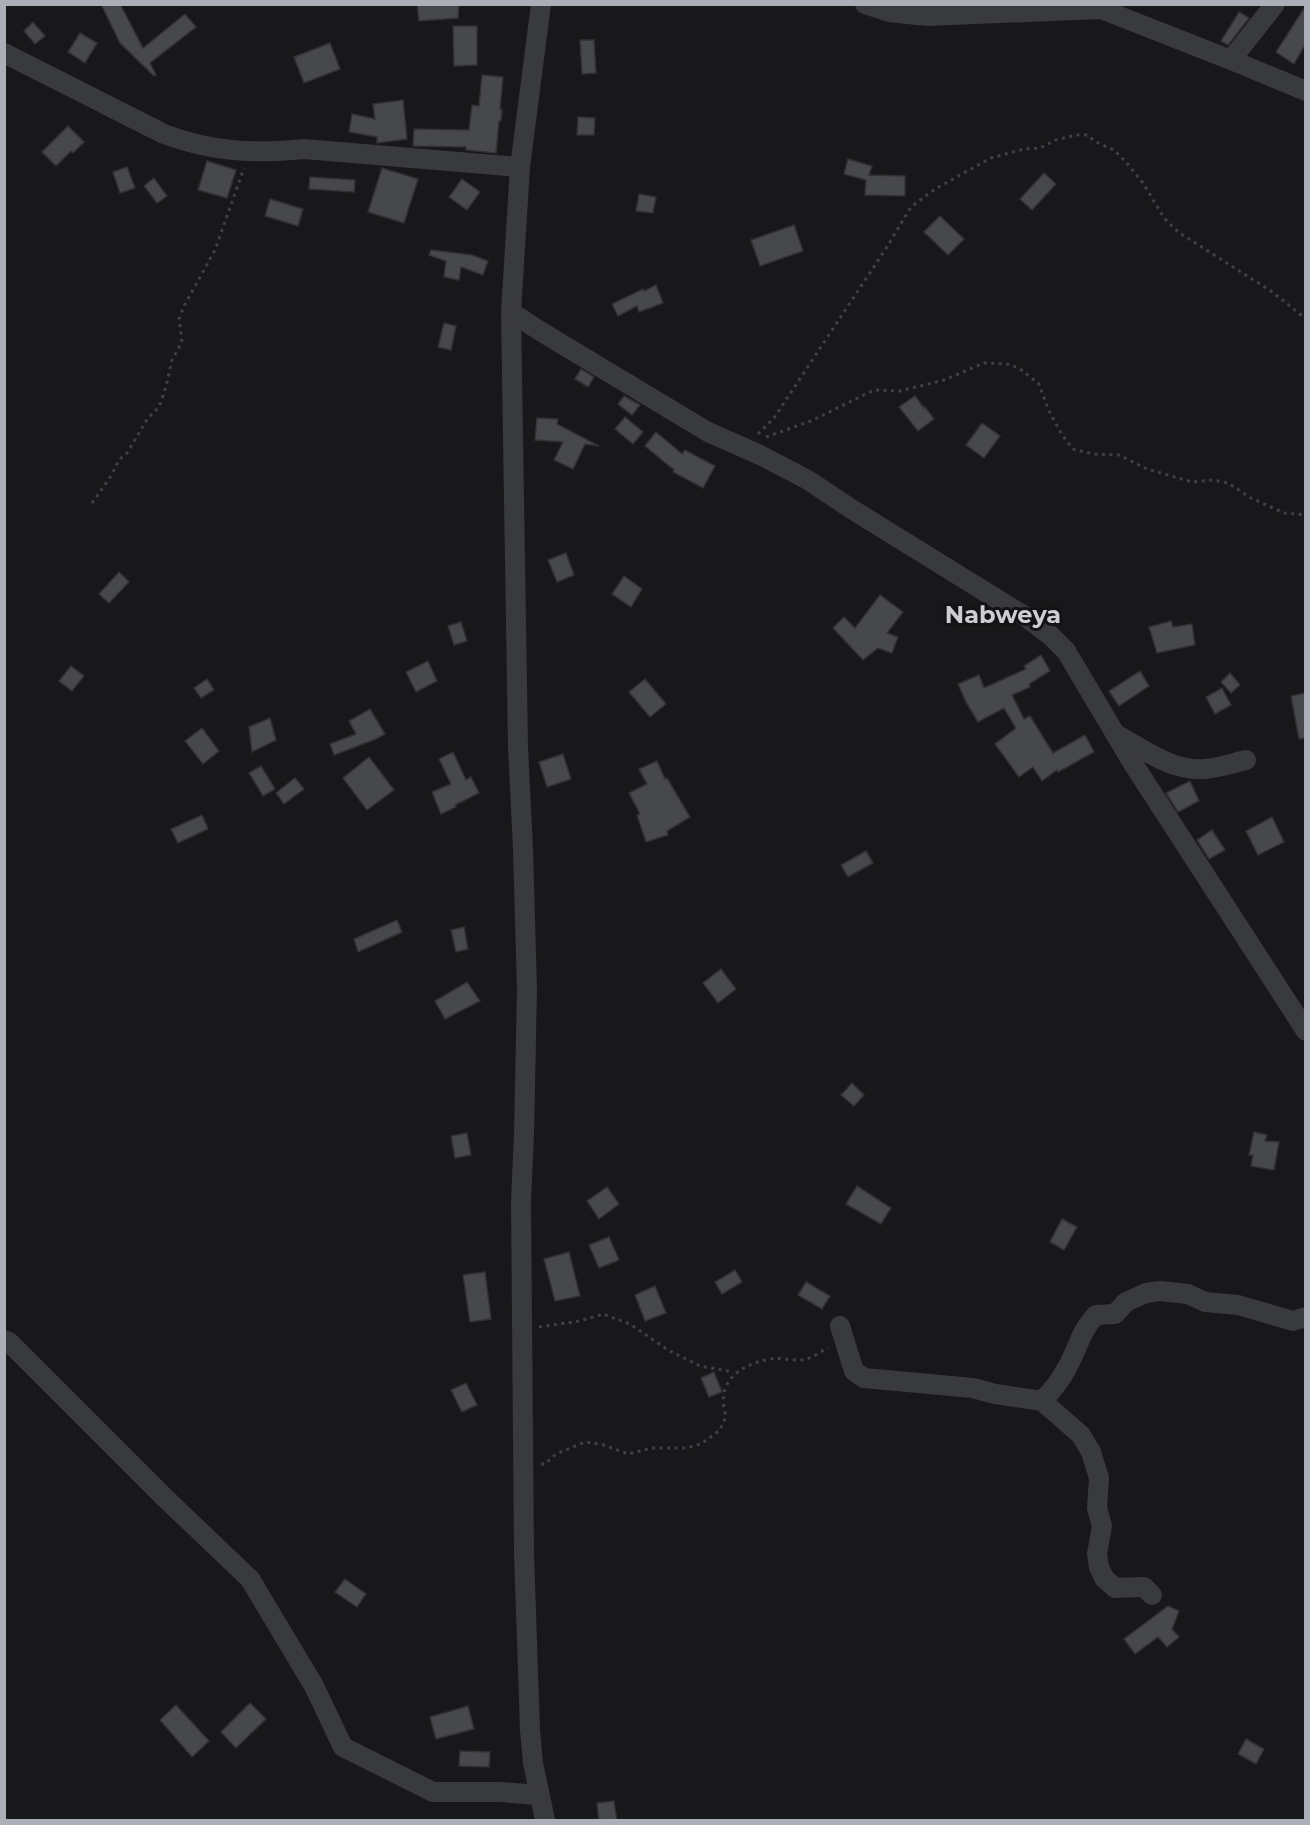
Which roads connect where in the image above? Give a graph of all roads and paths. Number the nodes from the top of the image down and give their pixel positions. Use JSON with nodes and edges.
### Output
{"nodes":[{"id":1,"x":541,"y":4,"type":"edge"},
{"id":2,"x":865,"y":4,"type":"edge"},
{"id":3,"x":1275,"y":4,"type":"edge"},
{"id":4,"x":4,"y":53,"type":"edge"},
{"id":5,"x":1231,"y":60,"type":"junction"},
{"id":6,"x":1305,"y":91,"type":"edge"},
{"id":7,"x":250,"y":152,"type":"junction"},
{"id":8,"x":520,"y":168,"type":"junction"},
{"id":9,"x":511,"y":312,"type":"junction"},
{"id":10,"x":1305,"y":319,"type":"edge"},
{"id":11,"x":759,"y":433,"type":"junction"},
{"id":12,"x":744,"y":449,"type":"junction"},
{"id":13,"x":92,"y":503,"type":"dead end"},
{"id":14,"x":1305,"y":515,"type":"edge"},
{"id":15,"x":1115,"y":734,"type":"junction"},
{"id":16,"x":1246,"y":760,"type":"dead end"},
{"id":17,"x":1305,"y":1031,"type":"edge"},
{"id":18,"x":1305,"y":1317,"type":"edge"},
{"id":19,"x":840,"y":1326,"type":"joint"},
{"id":20,"x":522,"y":1329,"type":"junction"},
{"id":21,"x":4,"y":1340,"type":"edge"},
{"id":22,"x":733,"y":1374,"type":"junction"},
{"id":23,"x":1042,"y":1401,"type":"junction"},
{"id":24,"x":538,"y":1464,"type":"dead end"},
{"id":25,"x":1152,"y":1595,"type":"dead end"},
{"id":26,"x":539,"y":1795,"type":"junction"},
{"id":27,"x":545,"y":1821,"type":"edge"}],
"edges":[{"from":1,"to":8,"type":"street"},
{"from":2,"to":5,"type":"street"},
{"from":3,"to":5,"type":"street"},
{"from":4,"to":7,"type":"street"},
{"from":5,"to":6,"type":"street"},
{"from":7,"to":8,"type":"street"},
{"from":7,"to":13,"type":"path"},
{"from":8,"to":9,"type":"street"},
{"from":9,"to":12,"type":"street"},
{"from":9,"to":20,"type":"street"},
{"from":10,"to":11,"type":"path"},
{"from":11,"to":12,"type":"path"},
{"from":11,"to":14,"type":"path"},
{"from":12,"to":15,"type":"street"},
{"from":15,"to":16,"type":"street"},
{"from":15,"to":17,"type":"street"},
{"from":18,"to":23,"type":"street"},
{"from":19,"to":22,"type":"path"},
{"from":19,"to":23,"type":"street"},
{"from":20,"to":22,"type":"path"},
{"from":20,"to":26,"type":"street"},
{"from":21,"to":26,"type":"street"},
{"from":22,"to":24,"type":"path"},
{"from":23,"to":25,"type":"street"},
{"from":26,"to":27,"type":"street"}]}
